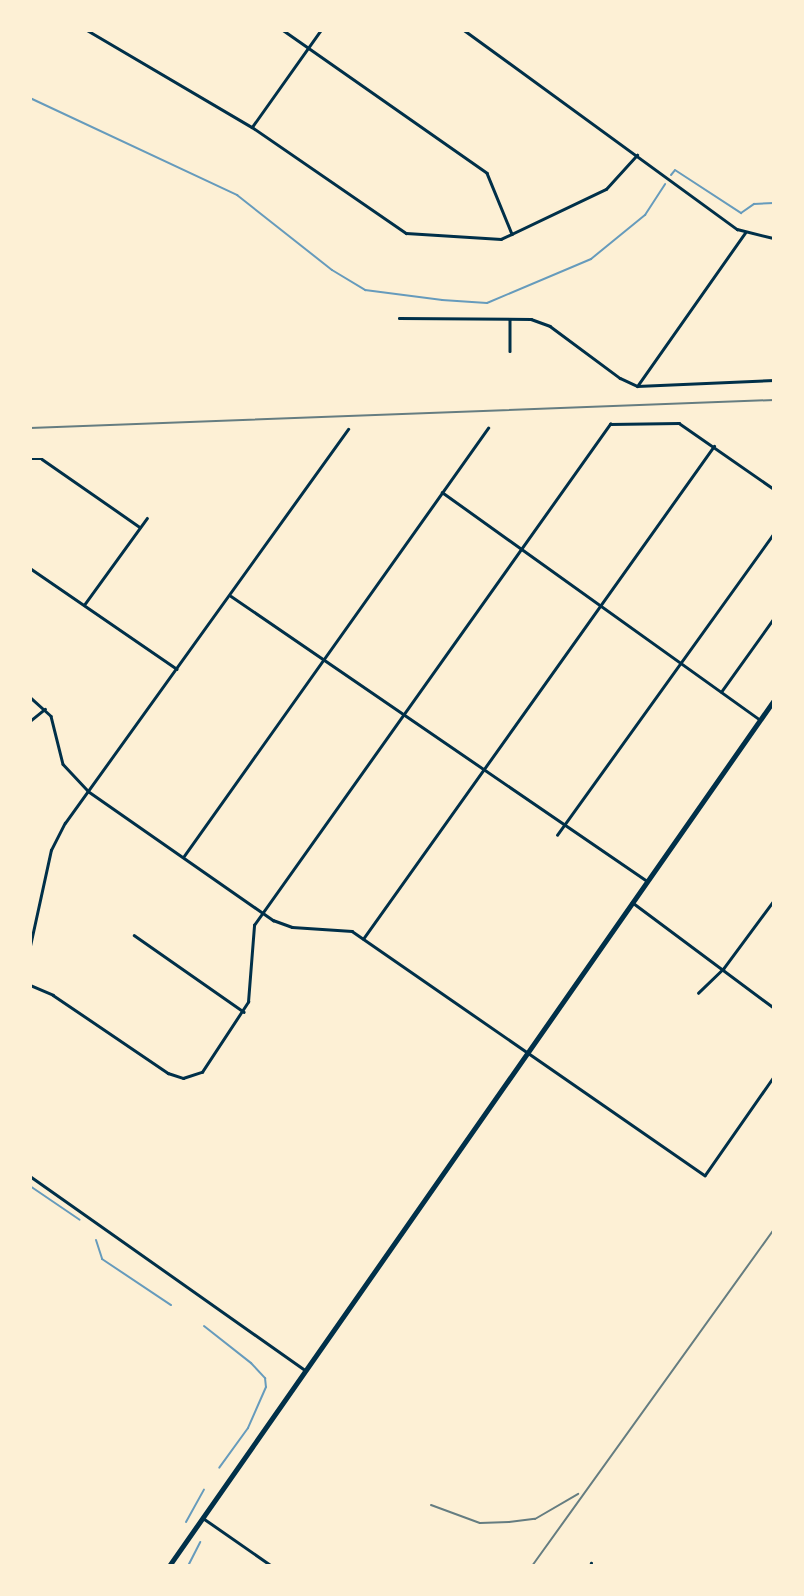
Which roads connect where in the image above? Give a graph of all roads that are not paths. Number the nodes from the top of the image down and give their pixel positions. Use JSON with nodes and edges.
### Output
{"nodes":[{"id":1,"x":87,"y":30,"type":"edge"},
{"id":2,"x":283,"y":30,"type":"edge"},
{"id":3,"x":321,"y":30,"type":"edge"},
{"id":4,"x":464,"y":30,"type":"edge"},
{"id":5,"x":309,"y":47,"type":"junction"},
{"id":6,"x":252,"y":127,"type":"junction"},
{"id":7,"x":637,"y":155,"type":"junction"},
{"id":8,"x":745,"y":233,"type":"junction"},
{"id":9,"x":512,"y":234,"type":"junction"},
{"id":10,"x":774,"y":238,"type":"edge"},
{"id":11,"x":399,"y":318,"type":"dead end"},
{"id":12,"x":510,"y":320,"type":"junction"},
{"id":13,"x":510,"y":351,"type":"dead end"},
{"id":14,"x":774,"y":380,"type":"edge"},
{"id":15,"x":637,"y":386,"type":"junction"},
{"id":16,"x":488,"y":428,"type":"dead end"},
{"id":17,"x":348,"y":429,"type":"dead end"},
{"id":18,"x":714,"y":446,"type":"junction"},
{"id":19,"x":30,"y":459,"type":"edge"},
{"id":20,"x":774,"y":489,"type":"edge"},
{"id":21,"x":442,"y":492,"type":"junction"},
{"id":22,"x":147,"y":518,"type":"dead end"},
{"id":23,"x":140,"y":527,"type":"junction"},
{"id":24,"x":774,"y":533,"type":"edge"},
{"id":25,"x":519,"y":547,"type":"junction"},
{"id":26,"x":30,"y":568,"type":"edge"},
{"id":27,"x":231,"y":596,"type":"junction"},
{"id":28,"x":85,"y":605,"type":"junction"},
{"id":29,"x":600,"y":606,"type":"junction"},
{"id":30,"x":774,"y":618,"type":"edge"},
{"id":31,"x":323,"y":659,"type":"junction"},
{"id":32,"x":682,"y":663,"type":"junction"},
{"id":33,"x":177,"y":669,"type":"junction"},
{"id":34,"x":721,"y":692,"type":"junction"},
{"id":35,"x":30,"y":697,"type":"edge"},
{"id":36,"x":774,"y":700,"type":"edge"},
{"id":37,"x":45,"y":709,"type":"junction"},
{"id":38,"x":403,"y":714,"type":"junction"},
{"id":39,"x":760,"y":720,"type":"junction"},
{"id":40,"x":30,"y":721,"type":"edge"},
{"id":41,"x":485,"y":770,"type":"junction"},
{"id":42,"x":88,"y":791,"type":"junction"},
{"id":43,"x":565,"y":825,"type":"junction"},
{"id":44,"x":558,"y":835,"type":"dead end"},
{"id":45,"x":184,"y":857,"type":"junction"},
{"id":46,"x":647,"y":881,"type":"junction"},
{"id":47,"x":774,"y":900,"type":"edge"},
{"id":48,"x":632,"y":902,"type":"junction"},
{"id":49,"x":263,"y":911,"type":"junction"},
{"id":50,"x":134,"y":935,"type":"dead end"},
{"id":51,"x":363,"y":939,"type":"junction"},
{"id":52,"x":30,"y":946,"type":"edge"},
{"id":53,"x":723,"y":969,"type":"junction"},
{"id":54,"x":30,"y":985,"type":"edge"},
{"id":55,"x":698,"y":993,"type":"dead end"},
{"id":56,"x":774,"y":1008,"type":"edge"},
{"id":57,"x":244,"y":1012,"type":"junction"},
{"id":58,"x":528,"y":1051,"type":"junction"},
{"id":59,"x":774,"y":1076,"type":"edge"},
{"id":60,"x":30,"y":1176,"type":"edge"},
{"id":61,"x":306,"y":1371,"type":"junction"},
{"id":62,"x":203,"y":1518,"type":"junction"},
{"id":63,"x":169,"y":1566,"type":"edge"},
{"id":64,"x":272,"y":1566,"type":"edge"}],
"edges":[{"from":1,"to":6,"type":"street"},
{"from":2,"to":5,"type":"street"},
{"from":3,"to":5,"type":"street"},
{"from":4,"to":7,"type":"street"},
{"from":5,"to":6,"type":"street"},
{"from":5,"to":9,"type":"street"},
{"from":6,"to":9,"type":"street"},
{"from":7,"to":8,"type":"street"},
{"from":7,"to":9,"type":"street"},
{"from":8,"to":10,"type":"street"},
{"from":8,"to":15,"type":"street"},
{"from":11,"to":12,"type":"street"},
{"from":12,"to":13,"type":"street"},
{"from":12,"to":15,"type":"street"},
{"from":14,"to":15,"type":"street"},
{"from":16,"to":21,"type":"street"},
{"from":17,"to":27,"type":"street"},
{"from":18,"to":20,"type":"street"},
{"from":18,"to":25,"type":"street"},
{"from":18,"to":29,"type":"street"},
{"from":19,"to":23,"type":"street"},
{"from":21,"to":25,"type":"street"},
{"from":21,"to":31,"type":"street"},
{"from":22,"to":23,"type":"street"},
{"from":23,"to":28,"type":"street"},
{"from":24,"to":32,"type":"street"},
{"from":25,"to":29,"type":"street"},
{"from":25,"to":38,"type":"street"},
{"from":26,"to":28,"type":"street"},
{"from":27,"to":31,"type":"street"},
{"from":27,"to":33,"type":"street"},
{"from":28,"to":33,"type":"street"},
{"from":29,"to":32,"type":"street"},
{"from":29,"to":41,"type":"street"},
{"from":30,"to":34,"type":"street"},
{"from":31,"to":38,"type":"street"},
{"from":31,"to":45,"type":"street"},
{"from":32,"to":34,"type":"street"},
{"from":32,"to":43,"type":"street"},
{"from":33,"to":42,"type":"street"},
{"from":34,"to":39,"type":"street"},
{"from":35,"to":37,"type":"street"},
{"from":36,"to":39,"type":"main road"},
{"from":37,"to":40,"type":"street"},
{"from":37,"to":42,"type":"street"},
{"from":38,"to":41,"type":"street"},
{"from":38,"to":49,"type":"street"},
{"from":39,"to":46,"type":"main road"},
{"from":41,"to":43,"type":"street"},
{"from":41,"to":51,"type":"street"},
{"from":42,"to":45,"type":"street"},
{"from":42,"to":52,"type":"street"},
{"from":43,"to":44,"type":"street"},
{"from":43,"to":46,"type":"street"},
{"from":45,"to":49,"type":"street"},
{"from":46,"to":48,"type":"main road"},
{"from":47,"to":53,"type":"street"},
{"from":48,"to":53,"type":"street"},
{"from":48,"to":58,"type":"main road"},
{"from":49,"to":51,"type":"street"},
{"from":49,"to":57,"type":"street"},
{"from":50,"to":57,"type":"street"},
{"from":51,"to":58,"type":"street"},
{"from":53,"to":55,"type":"street"},
{"from":53,"to":56,"type":"street"},
{"from":54,"to":57,"type":"street"},
{"from":58,"to":59,"type":"street"},
{"from":58,"to":61,"type":"main road"},
{"from":60,"to":61,"type":"street"},
{"from":61,"to":62,"type":"main road"},
{"from":62,"to":63,"type":"main road"},
{"from":62,"to":64,"type":"street"}]}
